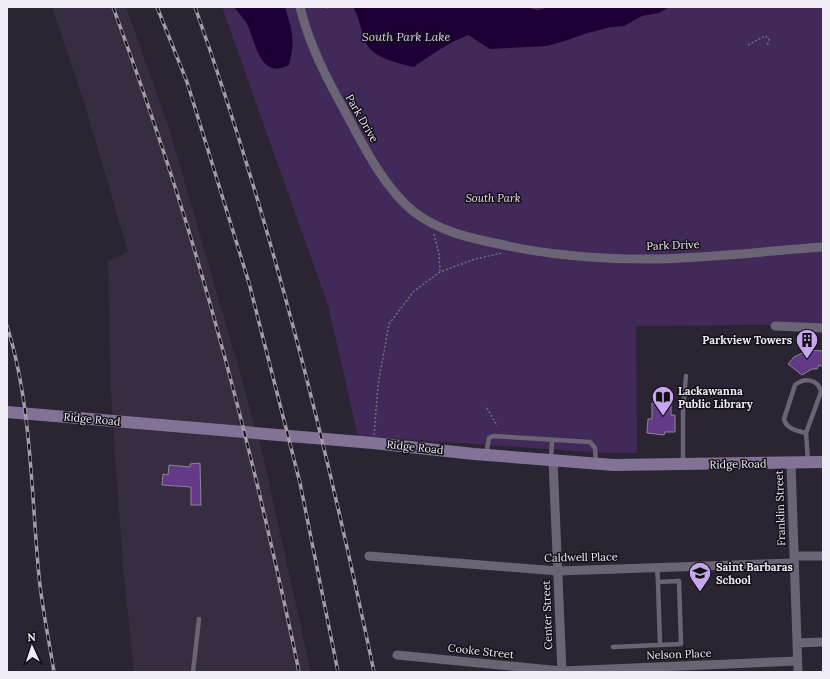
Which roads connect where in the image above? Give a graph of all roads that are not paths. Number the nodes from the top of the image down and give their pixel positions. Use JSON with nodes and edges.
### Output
{"nodes":[{"id":1,"x":300,"y":7,"type":"edge"},
{"id":2,"x":823,"y":247,"type":"edge"},
{"id":3,"x":775,"y":326,"type":"dead end"},
{"id":4,"x":823,"y":328,"type":"edge"},
{"id":5,"x":686,"y":376,"type":"dead end"},
{"id":6,"x":10,"y":412,"type":"edge"},
{"id":7,"x":806,"y":434,"type":"junction"},
{"id":8,"x":552,"y":440,"type":"junction"},
{"id":9,"x":486,"y":455,"type":"junction"},
{"id":10,"x":552,"y":460,"type":"junction"},
{"id":11,"x":823,"y":462,"type":"edge"},
{"id":12,"x":791,"y":463,"type":"junction"},
{"id":13,"x":808,"y":463,"type":"junction"},
{"id":14,"x":596,"y":464,"type":"junction"},
{"id":15,"x":683,"y":465,"type":"junction"},
{"id":16,"x":369,"y":556,"type":"dead end"},
{"id":17,"x":823,"y":556,"type":"edge"},
{"id":18,"x":794,"y":559,"type":"junction"},
{"id":19,"x":657,"y":568,"type":"junction"},
{"id":20,"x":558,"y":571,"type":"junction"},
{"id":21,"x":658,"y":582,"type":"junction"},
{"id":22,"x":199,"y":619,"type":"dead end"},
{"id":23,"x":823,"y":642,"type":"edge"},
{"id":24,"x":797,"y":643,"type":"junction"},
{"id":25,"x":660,"y":645,"type":"junction"},
{"id":26,"x":613,"y":647,"type":"dead end"},
{"id":27,"x":397,"y":655,"type":"dead end"},
{"id":28,"x":797,"y":661,"type":"junction"},
{"id":29,"x":192,"y":672,"type":"edge"},
{"id":30,"x":562,"y":672,"type":"edge"},
{"id":31,"x":798,"y":672,"type":"edge"}],
"edges":[{"from":1,"to":2,"type":"street","name":"Park Drive"},
{"from":3,"to":4,"type":"street"},
{"from":5,"to":15,"type":"lane"},
{"from":6,"to":9,"type":"main road","name":"Ridge Road"},
{"from":7,"to":7,"type":"lane"},
{"from":7,"to":13,"type":"lane"},
{"from":8,"to":9,"type":"lane"},
{"from":8,"to":10,"type":"lane"},
{"from":8,"to":14,"type":"lane"},
{"from":9,"to":10,"type":"main road","name":"Ridge Road"},
{"from":10,"to":14,"type":"main road","name":"Ridge Road"},
{"from":10,"to":20,"type":"street","name":"Center Street"},
{"from":11,"to":13,"type":"main road","name":"Ridge Road"},
{"from":12,"to":13,"type":"main road","name":"Ridge Road"},
{"from":12,"to":15,"type":"main road","name":"Ridge Road"},
{"from":12,"to":18,"type":"street","name":"Franklin Street"},
{"from":14,"to":15,"type":"main road","name":"Ridge Road"},
{"from":16,"to":20,"type":"street","name":"Caldwell Place"},
{"from":17,"to":18,"type":"street","name":"Caldwell Place"},
{"from":18,"to":19,"type":"street","name":"Caldwell Place"},
{"from":18,"to":24,"type":"street","name":"Franklin Street"},
{"from":19,"to":20,"type":"street","name":"Caldwell Place"},
{"from":19,"to":21,"type":"lane"},
{"from":20,"to":30,"type":"street","name":"Center Street"},
{"from":21,"to":25,"type":"lane"},
{"from":21,"to":25,"type":"lane"},
{"from":22,"to":29,"type":"lane"},
{"from":23,"to":24,"type":"street"},
{"from":24,"to":28,"type":"street","name":"Franklin Street"},
{"from":25,"to":26,"type":"lane"},
{"from":27,"to":30,"type":"street","name":"Cooke Street"},
{"from":28,"to":30,"type":"street","name":"Nelson Place"},
{"from":28,"to":31,"type":"street","name":"Franklin Street"}]}
